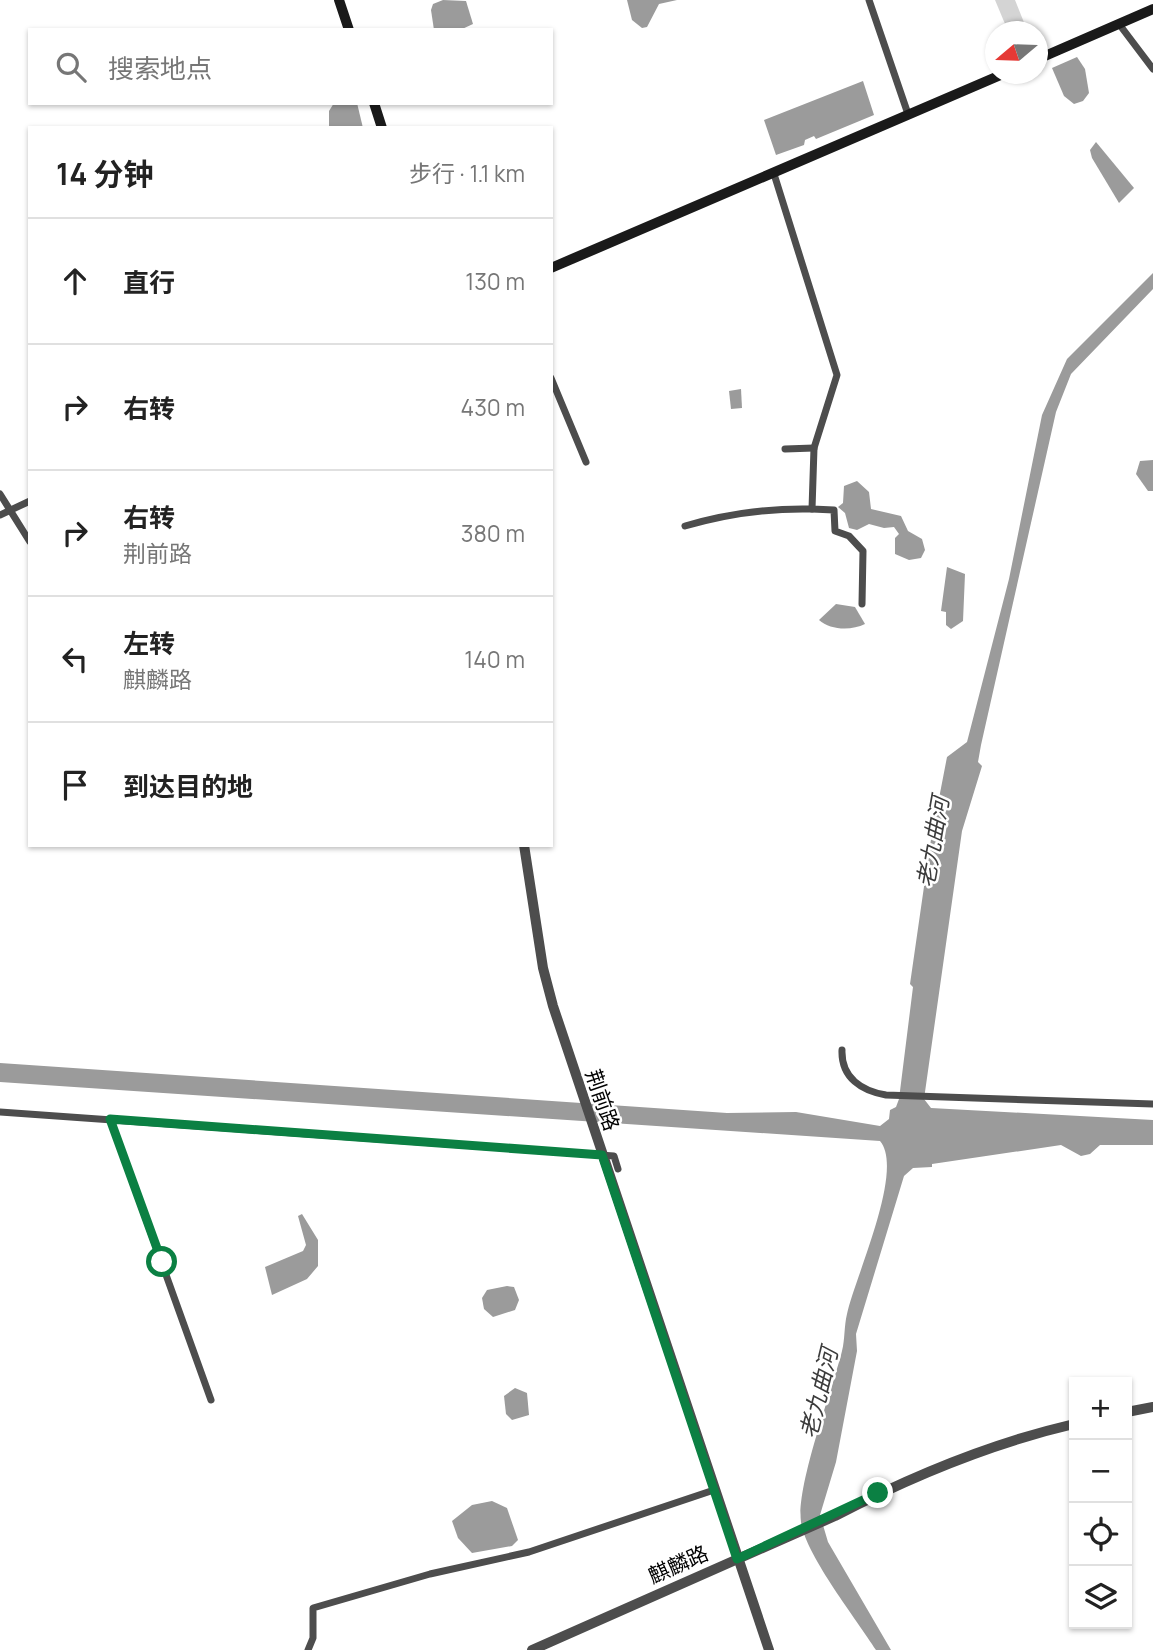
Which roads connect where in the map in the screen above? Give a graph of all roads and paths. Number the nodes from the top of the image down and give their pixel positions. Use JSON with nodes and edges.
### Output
{"nodes":[{"id":1,"x":339,"y":0,"type":"edge"},
{"id":2,"x":869,"y":0,"type":"edge"},
{"id":3,"x":1153,"y":9,"type":"edge"},
{"id":4,"x":1119,"y":24,"type":"junction"},
{"id":5,"x":348,"y":28,"type":"edge"},
{"id":6,"x":1048,"y":55,"type":"edge"},
{"id":7,"x":1153,"y":69,"type":"edge"},
{"id":8,"x":985,"y":82,"type":"edge"},
{"id":9,"x":375,"y":105,"type":"edge"},
{"id":10,"x":908,"y":114,"type":"junction"},
{"id":11,"x":381,"y":126,"type":"edge"},
{"id":12,"x":774,"y":174,"type":"junction"},
{"id":13,"x":553,"y":267,"type":"edge"},
{"id":14,"x":553,"y":382,"type":"edge"},
{"id":15,"x":814,"y":448,"type":"junction"},
{"id":16,"x":785,"y":449,"type":"dead end"},
{"id":17,"x":586,"y":463,"type":"dead end"},
{"id":18,"x":0,"y":494,"type":"edge"},
{"id":19,"x":28,"y":502,"type":"edge"},
{"id":20,"x":812,"y":509,"type":"junction"},
{"id":21,"x":11,"y":510,"type":"junction"},
{"id":22,"x":0,"y":515,"type":"edge"},
{"id":23,"x":685,"y":526,"type":"dead end"},
{"id":24,"x":28,"y":539,"type":"edge"},
{"id":25,"x":862,"y":604,"type":"dead end"},
{"id":26,"x":524,"y":847,"type":"edge"},
{"id":27,"x":842,"y":1050,"type":"dead end"},
{"id":28,"x":1153,"y":1104,"type":"edge"},
{"id":29,"x":0,"y":1112,"type":"edge"},
{"id":30,"x":110,"y":1119,"type":"junction"},
{"id":31,"x":602,"y":1155,"type":"junction"},
{"id":32,"x":618,"y":1169,"type":"dead end"},
{"id":33,"x":211,"y":1400,"type":"dead end"},
{"id":34,"x":1153,"y":1407,"type":"edge"},
{"id":35,"x":1132,"y":1411,"type":"edge"},
{"id":36,"x":1069,"y":1425,"type":"edge"},
{"id":37,"x":710,"y":1490,"type":"dead end"},
{"id":38,"x":737,"y":1559,"type":"junction"},
{"id":39,"x":308,"y":1650,"type":"edge"},
{"id":40,"x":532,"y":1650,"type":"edge"},
{"id":41,"x":769,"y":1650,"type":"edge"}],
"edges":[{"from":1,"to":5,"type":"main road"},
{"from":2,"to":10,"type":"street"},
{"from":3,"to":4,"type":"main road"},
{"from":4,"to":6,"type":"main road"},
{"from":4,"to":7,"type":"street"},
{"from":8,"to":10,"type":"main road"},
{"from":9,"to":11,"type":"main road"},
{"from":10,"to":12,"type":"main road"},
{"from":12,"to":13,"type":"main road"},
{"from":12,"to":15,"type":"street"},
{"from":14,"to":17,"type":"street"},
{"from":15,"to":16,"type":"street"},
{"from":15,"to":20,"type":"street"},
{"from":18,"to":21,"type":"street"},
{"from":19,"to":21,"type":"street"},
{"from":20,"to":23,"type":"street"},
{"from":20,"to":25,"type":"street"},
{"from":21,"to":22,"type":"street"},
{"from":21,"to":24,"type":"street"},
{"from":26,"to":31,"type":"street","name":"荆前路"},
{"from":27,"to":28,"type":"street"},
{"from":29,"to":30,"type":"street"},
{"from":30,"to":31,"type":"street"},
{"from":30,"to":33,"type":"street"},
{"from":31,"to":32,"type":"street"},
{"from":31,"to":38,"type":"street","name":"荆前路"},
{"from":34,"to":35,"type":"street"},
{"from":36,"to":38,"type":"street","name":"麒麟路"},
{"from":37,"to":39,"type":"street"},
{"from":38,"to":40,"type":"street","name":"麒麟路"},
{"from":38,"to":41,"type":"street","name":"荆前路"}]}
